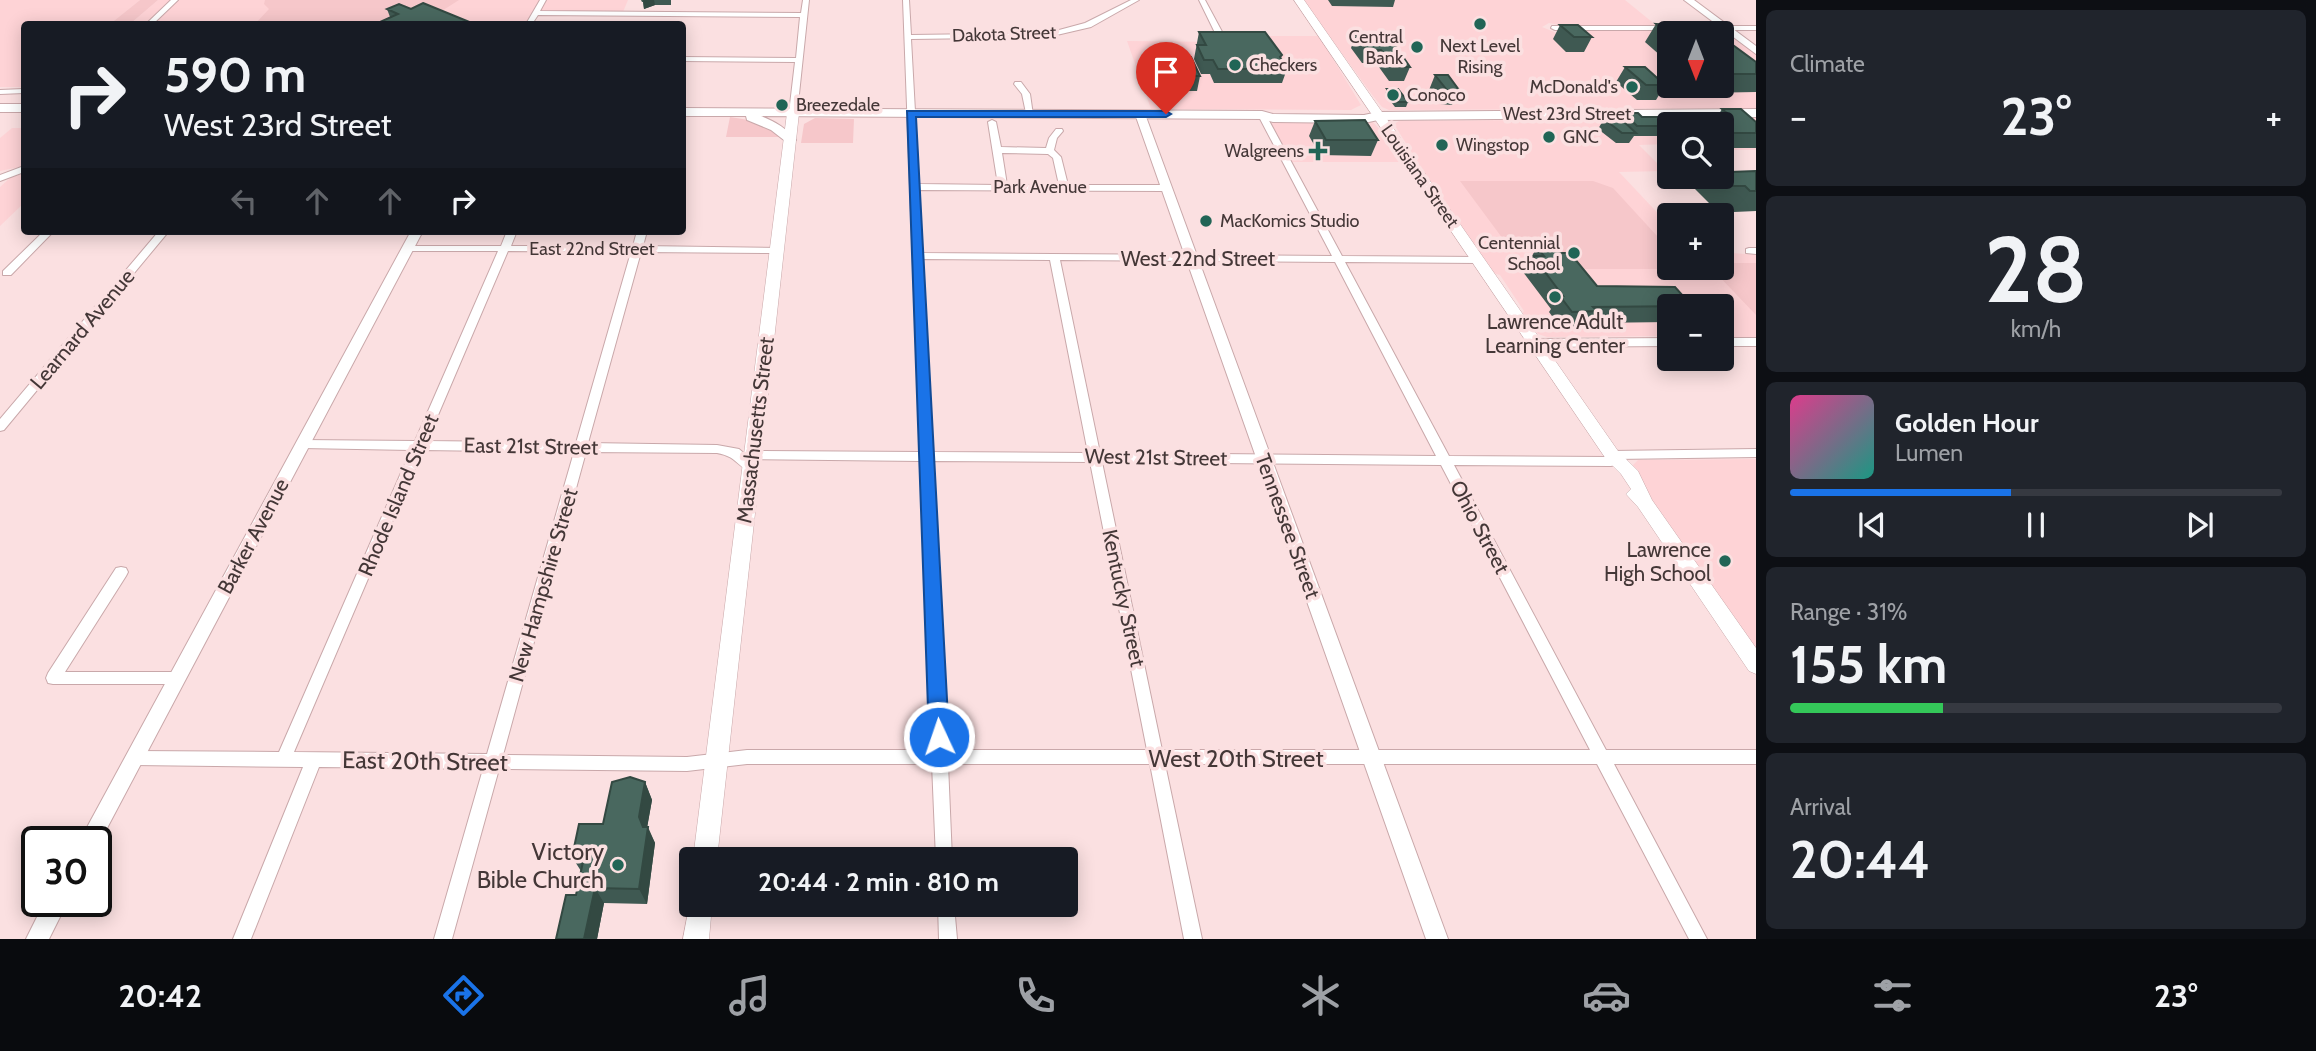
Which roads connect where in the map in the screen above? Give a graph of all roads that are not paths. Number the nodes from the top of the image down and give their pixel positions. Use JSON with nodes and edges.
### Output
{"nodes":[{"id":1,"x":175,"y":0,"type":"edge"},
{"id":2,"x":543,"y":0,"type":"edge"},
{"id":3,"x":806,"y":0,"type":"edge"},
{"id":4,"x":906,"y":0,"type":"edge"},
{"id":5,"x":1136,"y":0,"type":"edge"},
{"id":6,"x":1202,"y":0,"type":"edge"},
{"id":7,"x":1299,"y":0,"type":"edge"},
{"id":8,"x":1688,"y":0,"type":"edge"},
{"id":9,"x":536,"y":13,"type":"junction"},
{"id":10,"x":804,"y":15,"type":"junction"},
{"id":11,"x":152,"y":21,"type":"edge"},
{"id":12,"x":531,"y":21,"type":"edge"},
{"id":13,"x":1717,"y":21,"type":"edge"},
{"id":14,"x":1657,"y":27,"type":"edge"},
{"id":15,"x":1734,"y":27,"type":"edge"},
{"id":16,"x":1756,"y":27,"type":"edge"},
{"id":17,"x":1555,"y":28,"type":"dead end"},
{"id":18,"x":1734,"y":34,"type":"edge"},
{"id":19,"x":907,"y":37,"type":"junction"},
{"id":20,"x":1223,"y":41,"type":"edge"},
{"id":21,"x":1756,"y":51,"type":"edge"},
{"id":22,"x":686,"y":59,"type":"edge"},
{"id":23,"x":799,"y":60,"type":"junction"},
{"id":24,"x":1018,"y":84,"type":"dead end"},
{"id":25,"x":21,"y":91,"type":"edge"},
{"id":26,"x":0,"y":92,"type":"edge"},
{"id":27,"x":0,"y":108,"type":"edge"},
{"id":28,"x":21,"y":108,"type":"edge"},
{"id":29,"x":686,"y":112,"type":"edge"},
{"id":30,"x":727,"y":112,"type":"junction"},
{"id":31,"x":793,"y":113,"type":"junction"},
{"id":32,"x":1030,"y":113,"type":"junction"},
{"id":33,"x":1756,"y":113,"type":"edge"},
{"id":34,"x":911,"y":114,"type":"junction"},
{"id":35,"x":1140,"y":114,"type":"junction"},
{"id":36,"x":1262,"y":115,"type":"junction"},
{"id":37,"x":1378,"y":116,"type":"junction"},
{"id":38,"x":992,"y":122,"type":"dead end"},
{"id":39,"x":1059,"y":131,"type":"dead end"},
{"id":40,"x":789,"y":140,"type":"junction"},
{"id":41,"x":996,"y":150,"type":"junction"},
{"id":42,"x":1051,"y":151,"type":"junction"},
{"id":43,"x":21,"y":170,"type":"edge"},
{"id":44,"x":0,"y":178,"type":"edge"},
{"id":45,"x":915,"y":187,"type":"junction"},
{"id":46,"x":1003,"y":187,"type":"junction"},
{"id":47,"x":1064,"y":187,"type":"junction"},
{"id":48,"x":1166,"y":188,"type":"junction"},
{"id":49,"x":45,"y":235,"type":"edge"},
{"id":50,"x":161,"y":235,"type":"edge"},
{"id":51,"x":415,"y":235,"type":"edge"},
{"id":52,"x":510,"y":235,"type":"edge"},
{"id":53,"x":641,"y":235,"type":"edge"},
{"id":54,"x":408,"y":248,"type":"junction"},
{"id":55,"x":505,"y":248,"type":"junction"},
{"id":56,"x":637,"y":249,"type":"junction"},
{"id":57,"x":777,"y":250,"type":"junction"},
{"id":58,"x":917,"y":256,"type":"junction"},
{"id":59,"x":1054,"y":257,"type":"junction"},
{"id":60,"x":1192,"y":258,"type":"junction"},
{"id":61,"x":1339,"y":259,"type":"junction"},
{"id":62,"x":1478,"y":260,"type":"junction"},
{"id":63,"x":7,"y":273,"type":"dead end"},
{"id":64,"x":1657,"y":342,"type":"edge"},
{"id":65,"x":1734,"y":342,"type":"edge"},
{"id":66,"x":1756,"y":342,"type":"edge"},
{"id":67,"x":1535,"y":343,"type":"junction"},
{"id":68,"x":0,"y":427,"type":"edge"},
{"id":69,"x":302,"y":444,"type":"junction"},
{"id":70,"x":420,"y":445,"type":"junction"},
{"id":71,"x":582,"y":447,"type":"junction"},
{"id":72,"x":718,"y":449,"type":"junction"},
{"id":73,"x":753,"y":450,"type":"junction"},
{"id":74,"x":1756,"y":453,"type":"edge"},
{"id":75,"x":785,"y":454,"type":"junction"},
{"id":76,"x":926,"y":455,"type":"junction"},
{"id":77,"x":1095,"y":457,"type":"junction"},
{"id":78,"x":1264,"y":458,"type":"junction"},
{"id":79,"x":1611,"y":458,"type":"junction"},
{"id":80,"x":1445,"y":460,"type":"junction"},
{"id":81,"x":121,"y":572,"type":"dead end"},
{"id":82,"x":1756,"y":665,"type":"edge"},
{"id":83,"x":177,"y":678,"type":"junction"},
{"id":84,"x":1756,"y":757,"type":"edge"},
{"id":85,"x":134,"y":758,"type":"junction"},
{"id":86,"x":940,"y":758,"type":"junction"},
{"id":87,"x":1156,"y":758,"type":"junction"},
{"id":88,"x":1372,"y":758,"type":"junction"},
{"id":89,"x":1602,"y":758,"type":"junction"},
{"id":90,"x":284,"y":760,"type":"junction"},
{"id":91,"x":314,"y":760,"type":"junction"},
{"id":92,"x":716,"y":761,"type":"junction"},
{"id":93,"x":493,"y":762,"type":"junction"},
{"id":94,"x":98,"y":826,"type":"edge"},
{"id":95,"x":706,"y":847,"type":"edge"},
{"id":96,"x":944,"y":847,"type":"edge"},
{"id":97,"x":49,"y":917,"type":"edge"},
{"id":98,"x":699,"y":917,"type":"edge"},
{"id":99,"x":947,"y":917,"type":"edge"},
{"id":100,"x":37,"y":939,"type":"edge"},
{"id":101,"x":242,"y":939,"type":"edge"},
{"id":102,"x":443,"y":939,"type":"edge"},
{"id":103,"x":696,"y":939,"type":"edge"},
{"id":104,"x":948,"y":939,"type":"edge"},
{"id":105,"x":1193,"y":939,"type":"edge"},
{"id":106,"x":1437,"y":939,"type":"edge"},
{"id":107,"x":1698,"y":939,"type":"edge"}],
"edges":[{"from":1,"to":11,"type":"street"},
{"from":2,"to":9,"type":"street"},
{"from":3,"to":10,"type":"street","name":"Massachusetts Street"},
{"from":4,"to":19,"type":"street"},
{"from":5,"to":19,"type":"street","name":"Dakota Street"},
{"from":6,"to":20,"type":"street"},
{"from":7,"to":37,"type":"main road","name":"Louisiana Street"},
{"from":8,"to":13,"type":"street"},
{"from":9,"to":10,"type":"street"},
{"from":9,"to":12,"type":"street"},
{"from":10,"to":23,"type":"street","name":"Massachusetts Street"},
{"from":14,"to":17,"type":"street"},
{"from":15,"to":16,"type":"street"},
{"from":18,"to":21,"type":"street"},
{"from":19,"to":34,"type":"street"},
{"from":22,"to":23,"type":"street"},
{"from":23,"to":31,"type":"street","name":"Massachusetts Street"},
{"from":24,"to":32,"type":"street"},
{"from":25,"to":26,"type":"street"},
{"from":27,"to":28,"type":"main road"},
{"from":29,"to":30,"type":"main road"},
{"from":30,"to":31,"type":"main road","name":"West 23rd Street"},
{"from":30,"to":40,"type":"main road"},
{"from":31,"to":34,"type":"main road","name":"West 23rd Street"},
{"from":31,"to":40,"type":"main road","name":"Massachusetts Street"},
{"from":32,"to":34,"type":"main road","name":"West 23rd Street"},
{"from":32,"to":35,"type":"main road","name":"West 23rd Street"},
{"from":33,"to":37,"type":"main road","name":"West 23rd Street"},
{"from":34,"to":45,"type":"street"},
{"from":35,"to":36,"type":"main road","name":"West 23rd Street"},
{"from":35,"to":48,"type":"street","name":"Tennessee Street"},
{"from":36,"to":37,"type":"main road","name":"West 23rd Street"},
{"from":36,"to":61,"type":"street","name":"Ohio Street"},
{"from":37,"to":62,"type":"main road","name":"Louisiana Street"},
{"from":38,"to":41,"type":"street"},
{"from":39,"to":42,"type":"street"},
{"from":40,"to":57,"type":"main road","name":"Massachusetts Street"},
{"from":41,"to":42,"type":"street"},
{"from":41,"to":46,"type":"street"},
{"from":42,"to":47,"type":"street"},
{"from":43,"to":44,"type":"street"},
{"from":45,"to":46,"type":"street","name":"Park Avenue"},
{"from":45,"to":58,"type":"street"},
{"from":46,"to":47,"type":"street","name":"Park Avenue"},
{"from":47,"to":48,"type":"street","name":"Park Avenue"},
{"from":48,"to":60,"type":"street","name":"Tennessee Street"},
{"from":49,"to":63,"type":"street"},
{"from":50,"to":68,"type":"street","name":"Learnard Avenue"},
{"from":51,"to":54,"type":"street","name":"Barker Avenue"},
{"from":52,"to":55,"type":"street","name":"Rhode Island Street"},
{"from":53,"to":56,"type":"street","name":"New Hampshire Street"},
{"from":54,"to":55,"type":"street","name":"East 22nd Street"},
{"from":54,"to":69,"type":"street","name":"Barker Avenue"},
{"from":55,"to":56,"type":"street","name":"East 22nd Street"},
{"from":55,"to":70,"type":"street","name":"Rhode Island Street"},
{"from":56,"to":57,"type":"street","name":"East 22nd Street"},
{"from":56,"to":71,"type":"street","name":"New Hampshire Street"},
{"from":57,"to":73,"type":"main road","name":"Massachusetts Street"},
{"from":58,"to":59,"type":"street","name":"West 22nd Street"},
{"from":58,"to":76,"type":"street"},
{"from":59,"to":60,"type":"street","name":"West 22nd Street"},
{"from":59,"to":77,"type":"street","name":"Kentucky Street"},
{"from":60,"to":61,"type":"street","name":"West 22nd Street"},
{"from":60,"to":78,"type":"street","name":"Tennessee Street"},
{"from":61,"to":62,"type":"street","name":"West 22nd Street"},
{"from":61,"to":80,"type":"street","name":"Ohio Street"},
{"from":62,"to":67,"type":"main road","name":"Louisiana Street"},
{"from":64,"to":67,"type":"street"},
{"from":65,"to":66,"type":"street"},
{"from":67,"to":79,"type":"main road","name":"Louisiana Street"},
{"from":69,"to":70,"type":"street","name":"East 21st Street"},
{"from":69,"to":83,"type":"street","name":"Barker Avenue"},
{"from":70,"to":71,"type":"street","name":"East 21st Street"},
{"from":70,"to":90,"type":"street","name":"Rhode Island Street"},
{"from":71,"to":72,"type":"street","name":"East 21st Street"},
{"from":71,"to":93,"type":"street","name":"New Hampshire Street"},
{"from":72,"to":73,"type":"street","name":"East 21st Street"},
{"from":72,"to":73,"type":"street","name":"East 21st Street"},
{"from":73,"to":75,"type":"street","name":"West 21st Street"},
{"from":73,"to":75,"type":"street"},
{"from":73,"to":92,"type":"main road","name":"Massachusetts Street"},
{"from":74,"to":79,"type":"street","name":"West 21st Street"},
{"from":75,"to":76,"type":"street","name":"West 21st Street"},
{"from":76,"to":77,"type":"street","name":"West 21st Street"},
{"from":76,"to":86,"type":"street"},
{"from":77,"to":78,"type":"street","name":"West 21st Street"},
{"from":77,"to":87,"type":"street","name":"Kentucky Street"},
{"from":78,"to":80,"type":"street","name":"West 21st Street"},
{"from":78,"to":88,"type":"street","name":"Tennessee Street"},
{"from":79,"to":80,"type":"street","name":"West 21st Street"},
{"from":79,"to":82,"type":"main road","name":"Louisiana Street"},
{"from":80,"to":89,"type":"street","name":"Ohio Street"},
{"from":81,"to":83,"type":"street"},
{"from":83,"to":85,"type":"street","name":"Barker Avenue"},
{"from":84,"to":89,"type":"street","name":"West 20th Street"},
{"from":85,"to":90,"type":"street","name":"East 20th Street"},
{"from":85,"to":94,"type":"street","name":"Barker Avenue"},
{"from":86,"to":87,"type":"street","name":"West 20th Street"},
{"from":86,"to":92,"type":"street","name":"West 20th Street"},
{"from":86,"to":96,"type":"street"},
{"from":87,"to":88,"type":"street","name":"West 20th Street"},
{"from":87,"to":105,"type":"street","name":"Kentucky Street"},
{"from":88,"to":89,"type":"street","name":"West 20th Street"},
{"from":88,"to":106,"type":"street","name":"Tennessee Street"},
{"from":89,"to":107,"type":"street","name":"Ohio Street"},
{"from":90,"to":91,"type":"street","name":"East 20th Street"},
{"from":91,"to":93,"type":"street","name":"East 20th Street"},
{"from":91,"to":101,"type":"street"},
{"from":92,"to":93,"type":"street","name":"East 20th Street"},
{"from":92,"to":95,"type":"main road","name":"Massachusetts Street"},
{"from":93,"to":102,"type":"street","name":"New Hampshire Street"},
{"from":97,"to":100,"type":"street"},
{"from":98,"to":103,"type":"main road"},
{"from":99,"to":104,"type":"street"}]}
